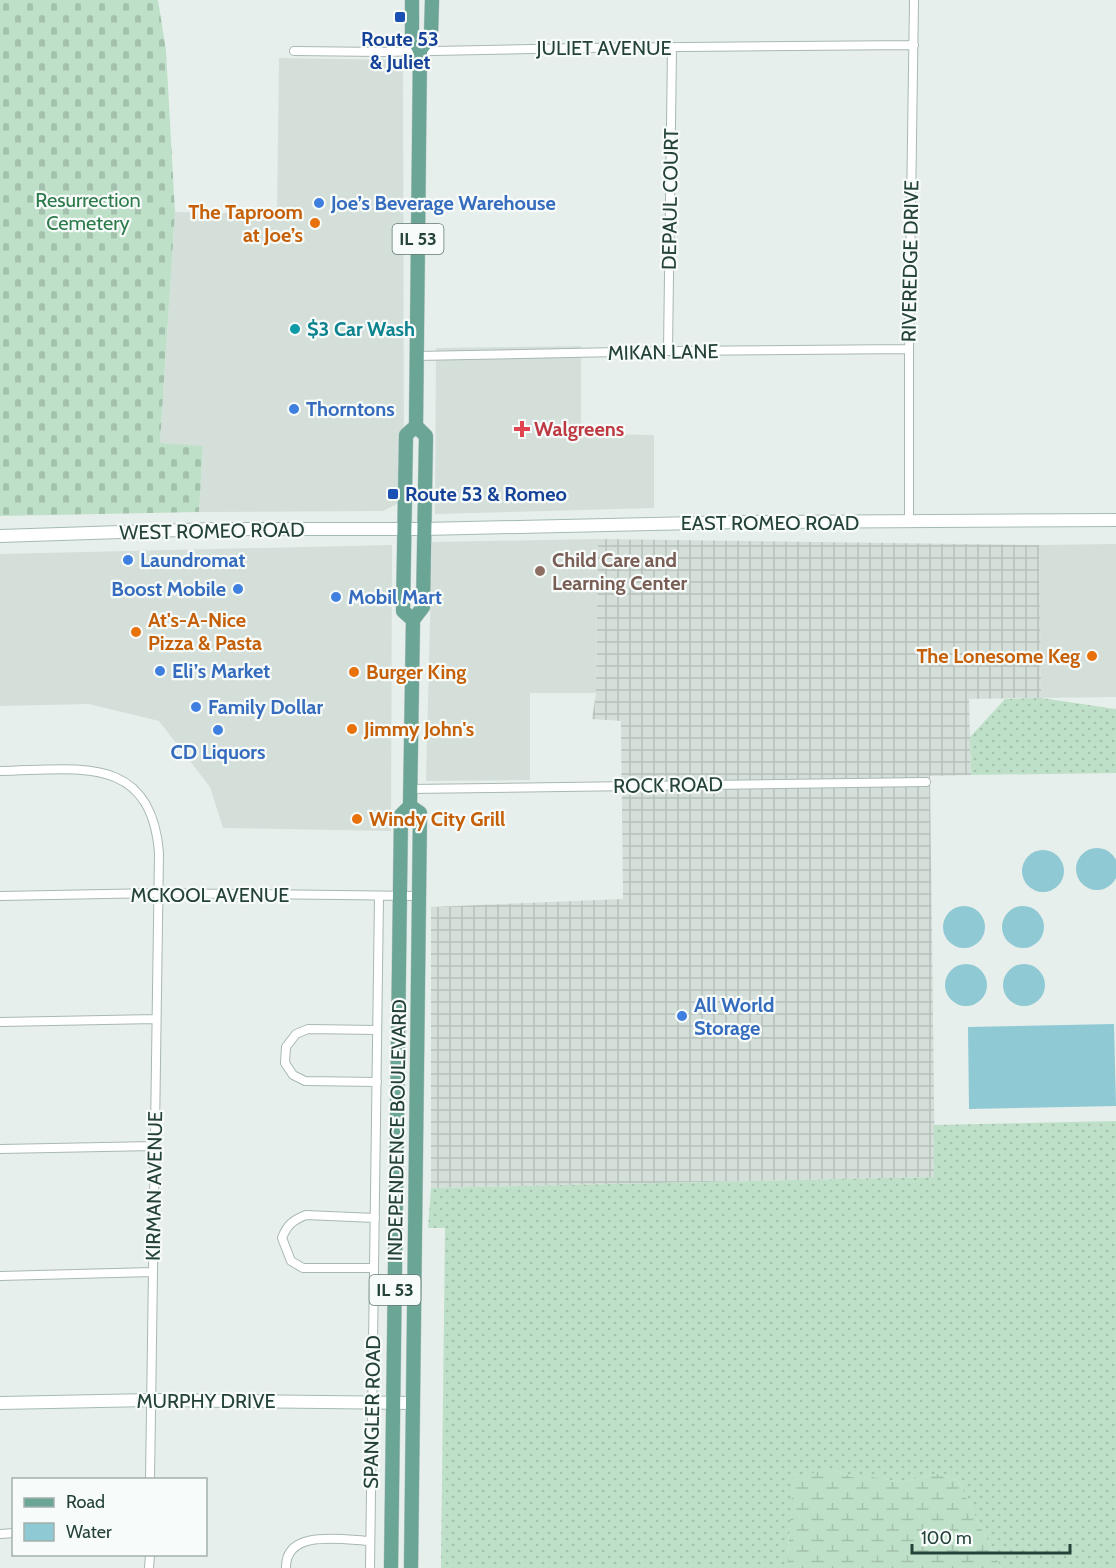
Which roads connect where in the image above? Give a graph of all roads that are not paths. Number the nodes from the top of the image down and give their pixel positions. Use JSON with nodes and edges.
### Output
{"nodes":[{"id":1,"x":412,"y":0,"type":"edge"},
{"id":2,"x":432,"y":0,"type":"edge"},
{"id":3,"x":914,"y":0,"type":"edge"},
{"id":4,"x":914,"y":45,"type":"junction"},
{"id":5,"x":672,"y":48,"type":"junction"},
{"id":6,"x":420,"y":50,"type":"junction"},
{"id":7,"x":294,"y":51,"type":"dead end"},
{"id":8,"x":909,"y":350,"type":"junction"},
{"id":9,"x":668,"y":351,"type":"junction"},
{"id":10,"x":416,"y":356,"type":"junction"},
{"id":11,"x":416,"y":426,"type":"junction"},
{"id":12,"x":1116,"y":520,"type":"edge"},
{"id":13,"x":909,"y":522,"type":"junction"},
{"id":14,"x":405,"y":529,"type":"junction"},
{"id":15,"x":424,"y":529,"type":"junction"},
{"id":16,"x":0,"y":536,"type":"edge"},
{"id":17,"x":413,"y":620,"type":"junction"},
{"id":18,"x":0,"y":771,"type":"edge"},
{"id":19,"x":926,"y":782,"type":"dead end"},
{"id":20,"x":411,"y":789,"type":"junction"},
{"id":21,"x":410,"y":806,"type":"junction"},
{"id":22,"x":158,"y":893,"type":"junction"},
{"id":23,"x":0,"y":896,"type":"edge"},
{"id":24,"x":379,"y":896,"type":"junction"},
{"id":25,"x":400,"y":896,"type":"junction"},
{"id":26,"x":419,"y":897,"type":"junction"},
{"id":27,"x":156,"y":1019,"type":"junction"},
{"id":28,"x":0,"y":1022,"type":"edge"},
{"id":29,"x":377,"y":1030,"type":"junction"},
{"id":30,"x":376,"y":1082,"type":"junction"},
{"id":31,"x":154,"y":1146,"type":"junction"},
{"id":32,"x":0,"y":1149,"type":"edge"},
{"id":33,"x":375,"y":1218,"type":"junction"},
{"id":34,"x":374,"y":1268,"type":"junction"},
{"id":35,"x":153,"y":1272,"type":"junction"},
{"id":36,"x":0,"y":1276,"type":"edge"},
{"id":37,"x":151,"y":1400,"type":"junction"},
{"id":38,"x":0,"y":1403,"type":"edge"},
{"id":39,"x":372,"y":1403,"type":"junction"},
{"id":40,"x":393,"y":1403,"type":"junction"},
{"id":41,"x":413,"y":1403,"type":"junction"},
{"id":42,"x":150,"y":1478,"type":"edge"},
{"id":43,"x":370,"y":1541,"type":"junction"},
{"id":44,"x":286,"y":1568,"type":"edge"},
{"id":45,"x":370,"y":1568,"type":"edge"},
{"id":46,"x":391,"y":1568,"type":"edge"},
{"id":47,"x":411,"y":1568,"type":"edge"}],
"edges":[{"from":1,"to":6,"type":"main road","name":"INDEPENDENCE BOULEVARD","number":"IL 53"},
{"from":2,"to":6,"type":"main road","name":"INDEPENDENCE BOULEVARD","number":"IL 53"},
{"from":3,"to":4,"type":"street","name":"RIVEREDGE DRIVE"},
{"from":4,"to":5,"type":"street","name":"JULIET AVENUE"},
{"from":4,"to":8,"type":"street","name":"RIVEREDGE DRIVE"},
{"from":5,"to":6,"type":"street","name":"JULIET AVENUE"},
{"from":5,"to":9,"type":"street","name":"DEPAUL COURT"},
{"from":6,"to":7,"type":"street","name":"JULIET AVENUE"},
{"from":6,"to":10,"type":"main road","name":"INDEPENDENCE BOULEVARD","number":"IL 53"},
{"from":8,"to":9,"type":"street","name":"MIKAN LANE"},
{"from":8,"to":13,"type":"street","name":"RIVEREDGE DRIVE"},
{"from":9,"to":10,"type":"street","name":"MIKAN LANE"},
{"from":10,"to":11,"type":"main road","name":"INDEPENDENCE BOULEVARD","number":"IL 53"},
{"from":11,"to":14,"type":"main road","name":"INDEPENDENCE BOULEVARD","number":"IL 53"},
{"from":11,"to":15,"type":"main road","name":"INDEPENDENCE BOULEVARD","number":"IL 53"},
{"from":12,"to":13,"type":"main road","name":"EAST ROMEO ROAD"},
{"from":13,"to":15,"type":"main road","name":"EAST ROMEO ROAD"},
{"from":14,"to":15,"type":"main road","name":"WEST ROMEO ROAD"},
{"from":14,"to":16,"type":"main road","name":"WEST ROMEO ROAD"},
{"from":14,"to":17,"type":"main road","name":"INDEPENDENCE BOULEVARD","number":"IL 53"},
{"from":15,"to":17,"type":"main road","name":"INDEPENDENCE BOULEVARD","number":"IL 53"},
{"from":17,"to":20,"type":"main road","name":"INDEPENDENCE BOULEVARD","number":"IL 53"},
{"from":18,"to":22,"type":"street","name":"KIRMAN AVENUE"},
{"from":19,"to":20,"type":"street","name":"ROCK ROAD"},
{"from":20,"to":21,"type":"main road","name":"INDEPENDENCE BOULEVARD","number":"IL 53"},
{"from":21,"to":25,"type":"main road","name":"INDEPENDENCE BOULEVARD","number":"IL 53"},
{"from":21,"to":26,"type":"main road","name":"INDEPENDENCE BOULEVARD","number":"IL 53"},
{"from":22,"to":23,"type":"street","name":"MCKOOL AVENUE"},
{"from":22,"to":24,"type":"street","name":"MCKOOL AVENUE"},
{"from":22,"to":27,"type":"street","name":"KIRMAN AVENUE"},
{"from":24,"to":25,"type":"street","name":"MCKOOL AVENUE"},
{"from":24,"to":29,"type":"street","name":"SPANGLER ROAD"},
{"from":25,"to":26,"type":"street","name":"MCKOOL AVENUE"},
{"from":25,"to":40,"type":"main road","name":"INDEPENDENCE BOULEVARD","number":"IL 53"},
{"from":26,"to":41,"type":"main road","name":"INDEPENDENCE BOULEVARD","number":"IL 53"},
{"from":27,"to":28,"type":"street"},
{"from":27,"to":31,"type":"street","name":"KIRMAN AVENUE"},
{"from":29,"to":30,"type":"street","name":"SPANGLER ROAD"},
{"from":29,"to":30,"type":"street"},
{"from":30,"to":33,"type":"street","name":"SPANGLER ROAD"},
{"from":31,"to":32,"type":"street"},
{"from":31,"to":35,"type":"street","name":"KIRMAN AVENUE"},
{"from":33,"to":34,"type":"street","name":"SPANGLER ROAD"},
{"from":33,"to":34,"type":"street"},
{"from":34,"to":39,"type":"street","name":"SPANGLER ROAD"},
{"from":35,"to":36,"type":"street"},
{"from":35,"to":37,"type":"street","name":"KIRMAN AVENUE"},
{"from":37,"to":38,"type":"main road","name":"MURPHY DRIVE"},
{"from":37,"to":39,"type":"main road","name":"MURPHY DRIVE"},
{"from":37,"to":42,"type":"street","name":"KIRMAN AVENUE"},
{"from":39,"to":40,"type":"main road","name":"MURPHY DRIVE"},
{"from":39,"to":43,"type":"street","name":"SPANGLER ROAD"},
{"from":40,"to":41,"type":"main road","name":"MURPHY DRIVE"},
{"from":40,"to":46,"type":"main road","name":"INDEPENDENCE BOULEVARD","number":"IL 53"},
{"from":41,"to":47,"type":"main road","name":"INDEPENDENCE BOULEVARD","number":"IL 53"},
{"from":43,"to":44,"type":"street"},
{"from":43,"to":45,"type":"street","name":"SPANGLER ROAD"}]}
